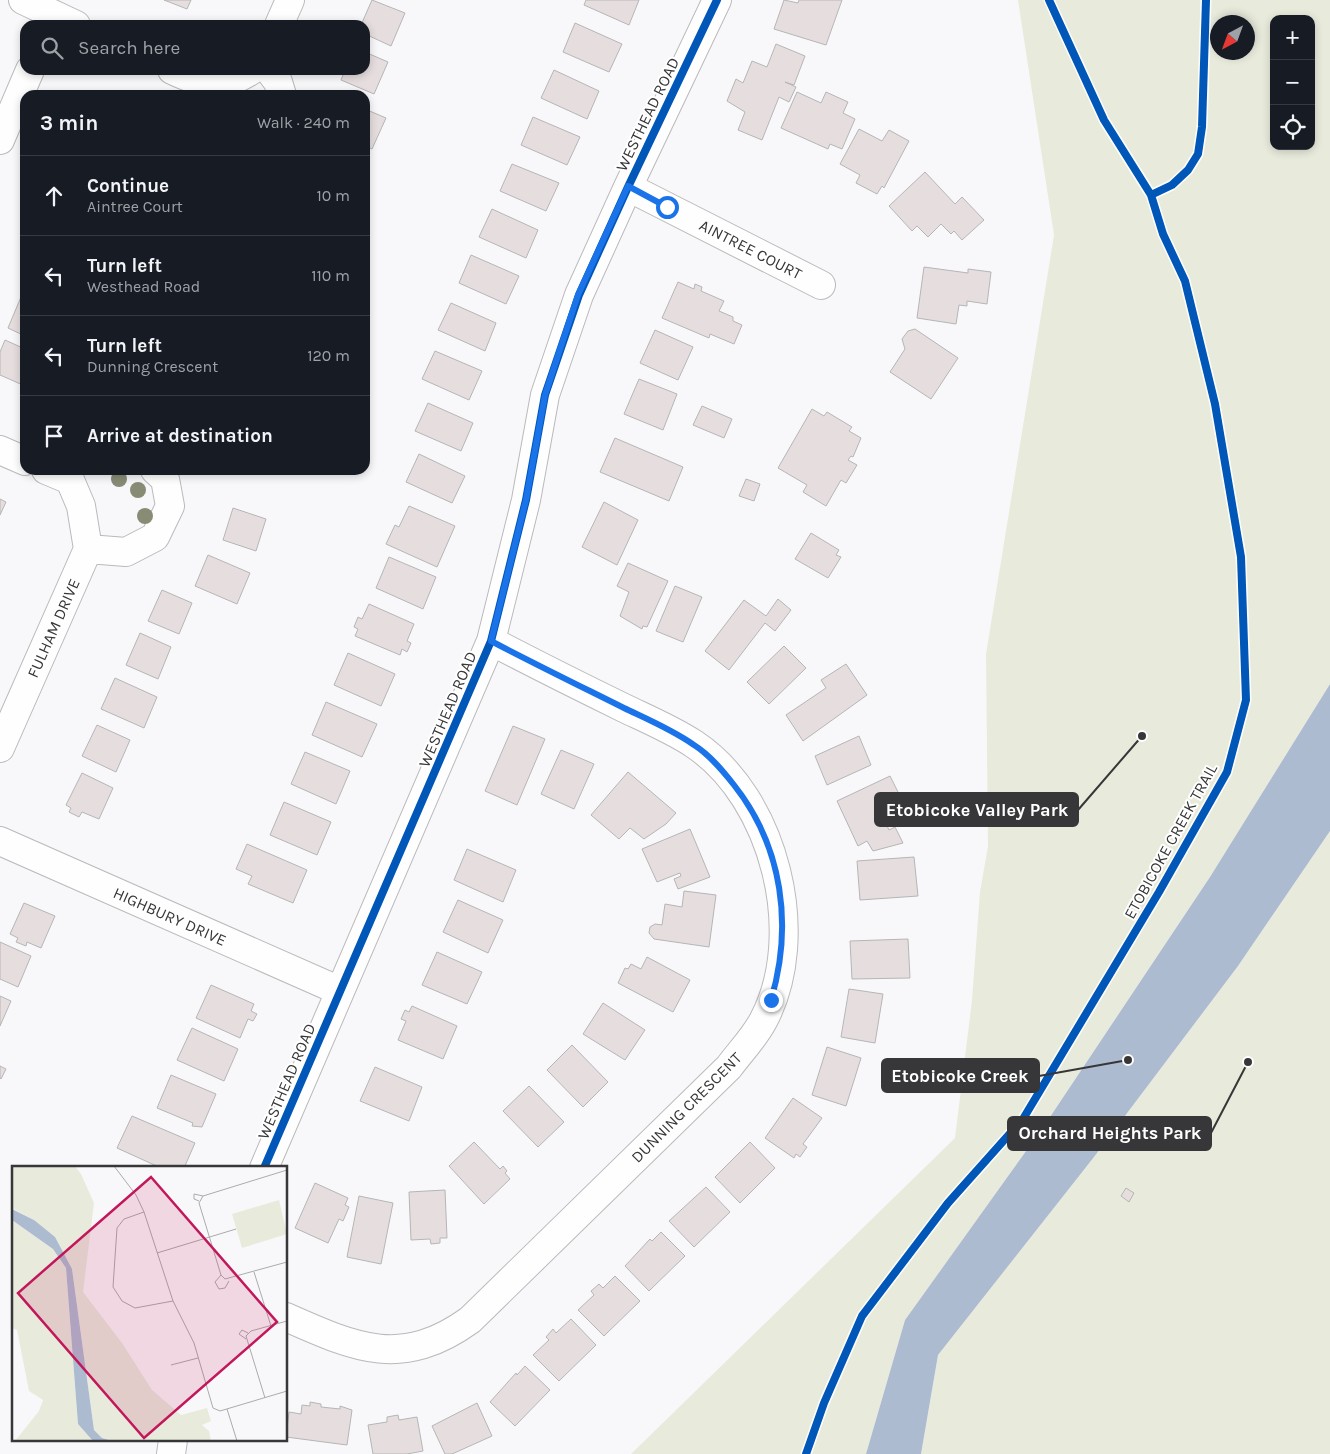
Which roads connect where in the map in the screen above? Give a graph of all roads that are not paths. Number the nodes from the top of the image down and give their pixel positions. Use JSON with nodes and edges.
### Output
{"nodes":[{"id":1,"x":23,"y":0,"type":"edge"},
{"id":2,"x":290,"y":0,"type":"edge"},
{"id":3,"x":717,"y":0,"type":"edge"},
{"id":4,"x":57,"y":20,"type":"edge"},
{"id":5,"x":281,"y":20,"type":"edge"},
{"id":6,"x":28,"y":75,"type":"edge"},
{"id":7,"x":183,"y":75,"type":"edge"},
{"id":8,"x":244,"y":75,"type":"edge"},
{"id":9,"x":273,"y":75,"type":"edge"},
{"id":10,"x":21,"y":90,"type":"edge"},
{"id":11,"x":221,"y":90,"type":"edge"},
{"id":12,"x":280,"y":90,"type":"edge"},
{"id":13,"x":20,"y":93,"type":"edge"},
{"id":14,"x":0,"y":140,"type":"edge"},
{"id":15,"x":628,"y":186,"type":"junction"},
{"id":16,"x":821,"y":285,"type":"dead end"},
{"id":17,"x":0,"y":450,"type":"edge"},
{"id":18,"x":20,"y":459,"type":"edge"},
{"id":19,"x":68,"y":475,"type":"edge"},
{"id":20,"x":161,"y":475,"type":"edge"},
{"id":21,"x":88,"y":549,"type":"junction"},
{"id":22,"x":491,"y":641,"type":"junction"},
{"id":23,"x":0,"y":748,"type":"edge"},
{"id":24,"x":0,"y":841,"type":"edge"},
{"id":25,"x":340,"y":991,"type":"junction"},
{"id":26,"x":265,"y":1166,"type":"edge"},
{"id":27,"x":288,"y":1318,"type":"edge"}],
"edges":[{"from":1,"to":4,"type":"street"},
{"from":2,"to":5,"type":"street"},
{"from":3,"to":15,"type":"street","name":"WESTHEAD ROAD"},
{"from":6,"to":10,"type":"street"},
{"from":7,"to":11,"type":"street"},
{"from":8,"to":11,"type":"street"},
{"from":9,"to":12,"type":"street"},
{"from":13,"to":14,"type":"street"},
{"from":15,"to":16,"type":"street","name":"AINTREE COURT"},
{"from":15,"to":22,"type":"street","name":"WESTHEAD ROAD"},
{"from":17,"to":18,"type":"street"},
{"from":19,"to":21,"type":"street"},
{"from":20,"to":21,"type":"street"},
{"from":21,"to":23,"type":"street","name":"FULHAM DRIVE"},
{"from":22,"to":25,"type":"street","name":"WESTHEAD ROAD"},
{"from":22,"to":27,"type":"street","name":"DUNNING CRESCENT"},
{"from":24,"to":25,"type":"street","name":"HIGHBURY DRIVE"},
{"from":25,"to":26,"type":"street","name":"WESTHEAD ROAD"}]}
